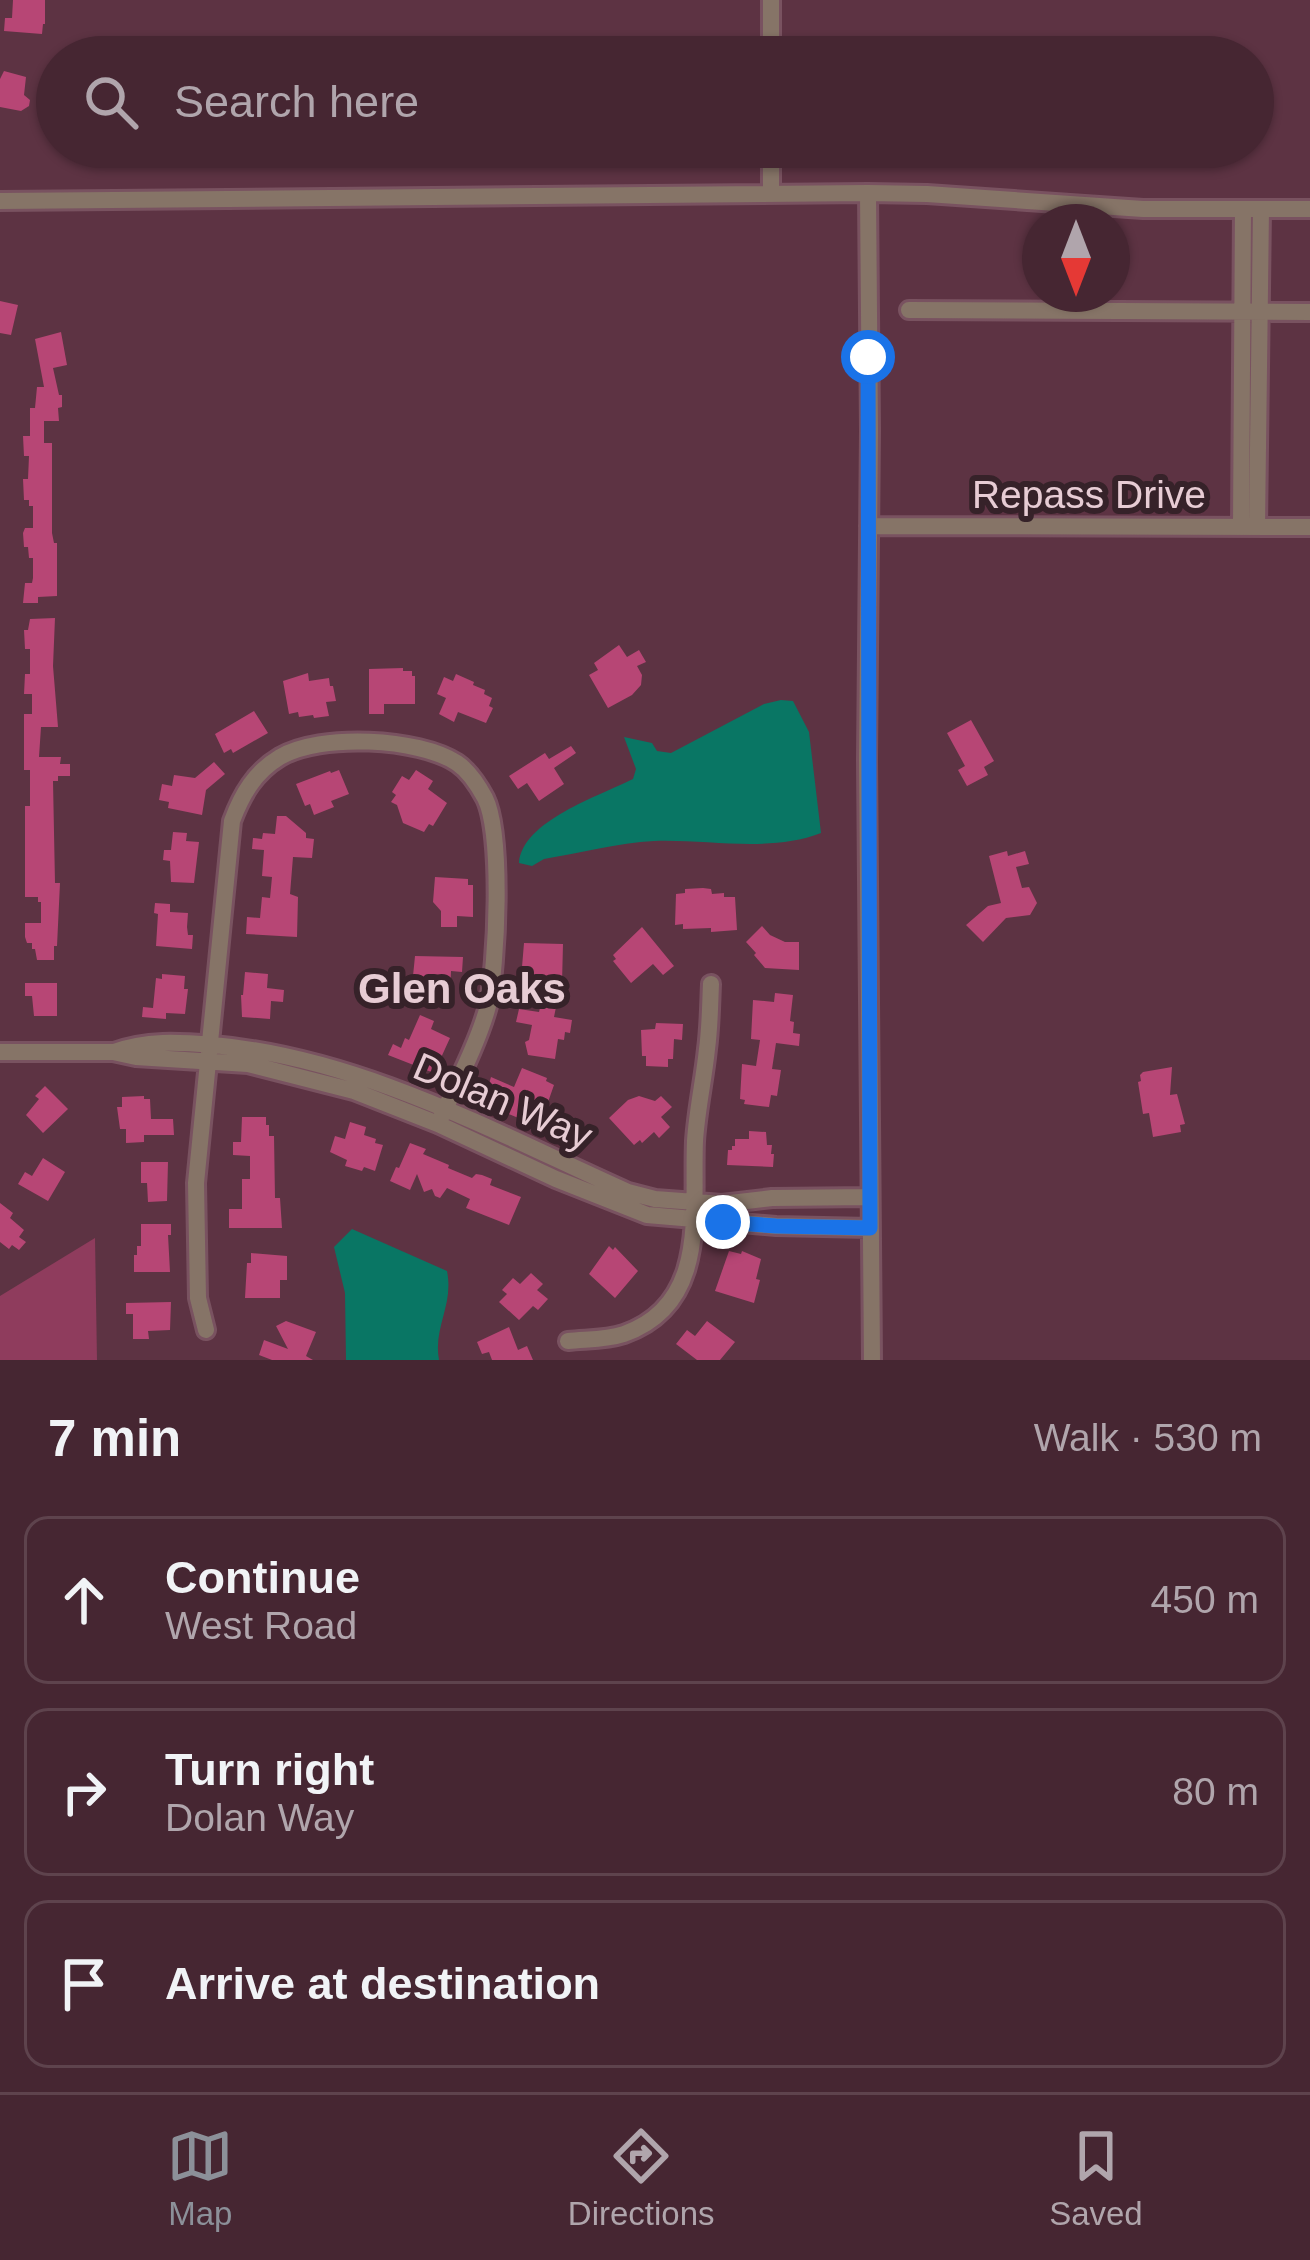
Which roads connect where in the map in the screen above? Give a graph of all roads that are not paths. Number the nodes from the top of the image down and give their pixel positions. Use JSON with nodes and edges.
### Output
{"nodes":[{"id":1,"x":772,"y":0,"type":"edge"},
{"id":2,"x":772,"y":36,"type":"edge"},
{"id":3,"x":772,"y":168,"type":"edge"},
{"id":4,"x":772,"y":193,"type":"junction"},
{"id":5,"x":868,"y":193,"type":"junction"},
{"id":6,"x":0,"y":202,"type":"edge"},
{"id":7,"x":1310,"y":209,"type":"edge"},
{"id":8,"x":1252,"y":210,"type":"junction"},
{"id":9,"x":909,"y":310,"type":"dead end"},
{"id":10,"x":1251,"y":312,"type":"junction"},
{"id":11,"x":1310,"y":312,"type":"edge"},
{"id":12,"x":869,"y":526,"type":"junction"},
{"id":13,"x":1249,"y":527,"type":"junction"},
{"id":14,"x":1310,"y":527,"type":"edge"},
{"id":15,"x":712,"y":984,"type":"dead end"},
{"id":16,"x":0,"y":1052,"type":"edge"},
{"id":17,"x":210,"y":1053,"type":"junction"},
{"id":18,"x":441,"y":1116,"type":"junction"},
{"id":19,"x":870,"y":1196,"type":"junction"},
{"id":20,"x":694,"y":1210,"type":"junction"},
{"id":21,"x":870,"y":1228,"type":"junction"},
{"id":22,"x":206,"y":1330,"type":"dead end"},
{"id":23,"x":568,"y":1341,"type":"dead end"},
{"id":24,"x":872,"y":1360,"type":"edge"}],
"edges":[{"from":1,"to":2,"type":"street"},
{"from":3,"to":4,"type":"street"},
{"from":4,"to":5,"type":"street"},
{"from":4,"to":6,"type":"street"},
{"from":5,"to":8,"type":"street"},
{"from":5,"to":12,"type":"street"},
{"from":7,"to":8,"type":"street"},
{"from":8,"to":10,"type":"street"},
{"from":9,"to":10,"type":"street"},
{"from":10,"to":11,"type":"street"},
{"from":10,"to":13,"type":"street"},
{"from":12,"to":13,"type":"street","name":"Repass Drive"},
{"from":12,"to":19,"type":"street"},
{"from":13,"to":14,"type":"street","name":"Repass Drive"},
{"from":15,"to":20,"type":"street"},
{"from":16,"to":17,"type":"street","name":"Dolan Way"},
{"from":17,"to":18,"type":"street","name":"Dolan Way"},
{"from":17,"to":18,"type":"street"},
{"from":17,"to":22,"type":"street"},
{"from":18,"to":20,"type":"street","name":"Dolan Way"},
{"from":19,"to":20,"type":"street","name":"Dolan Way"},
{"from":19,"to":21,"type":"street"},
{"from":20,"to":21,"type":"street","name":"Dolan Way"},
{"from":20,"to":23,"type":"street"},
{"from":21,"to":24,"type":"street"}]}
